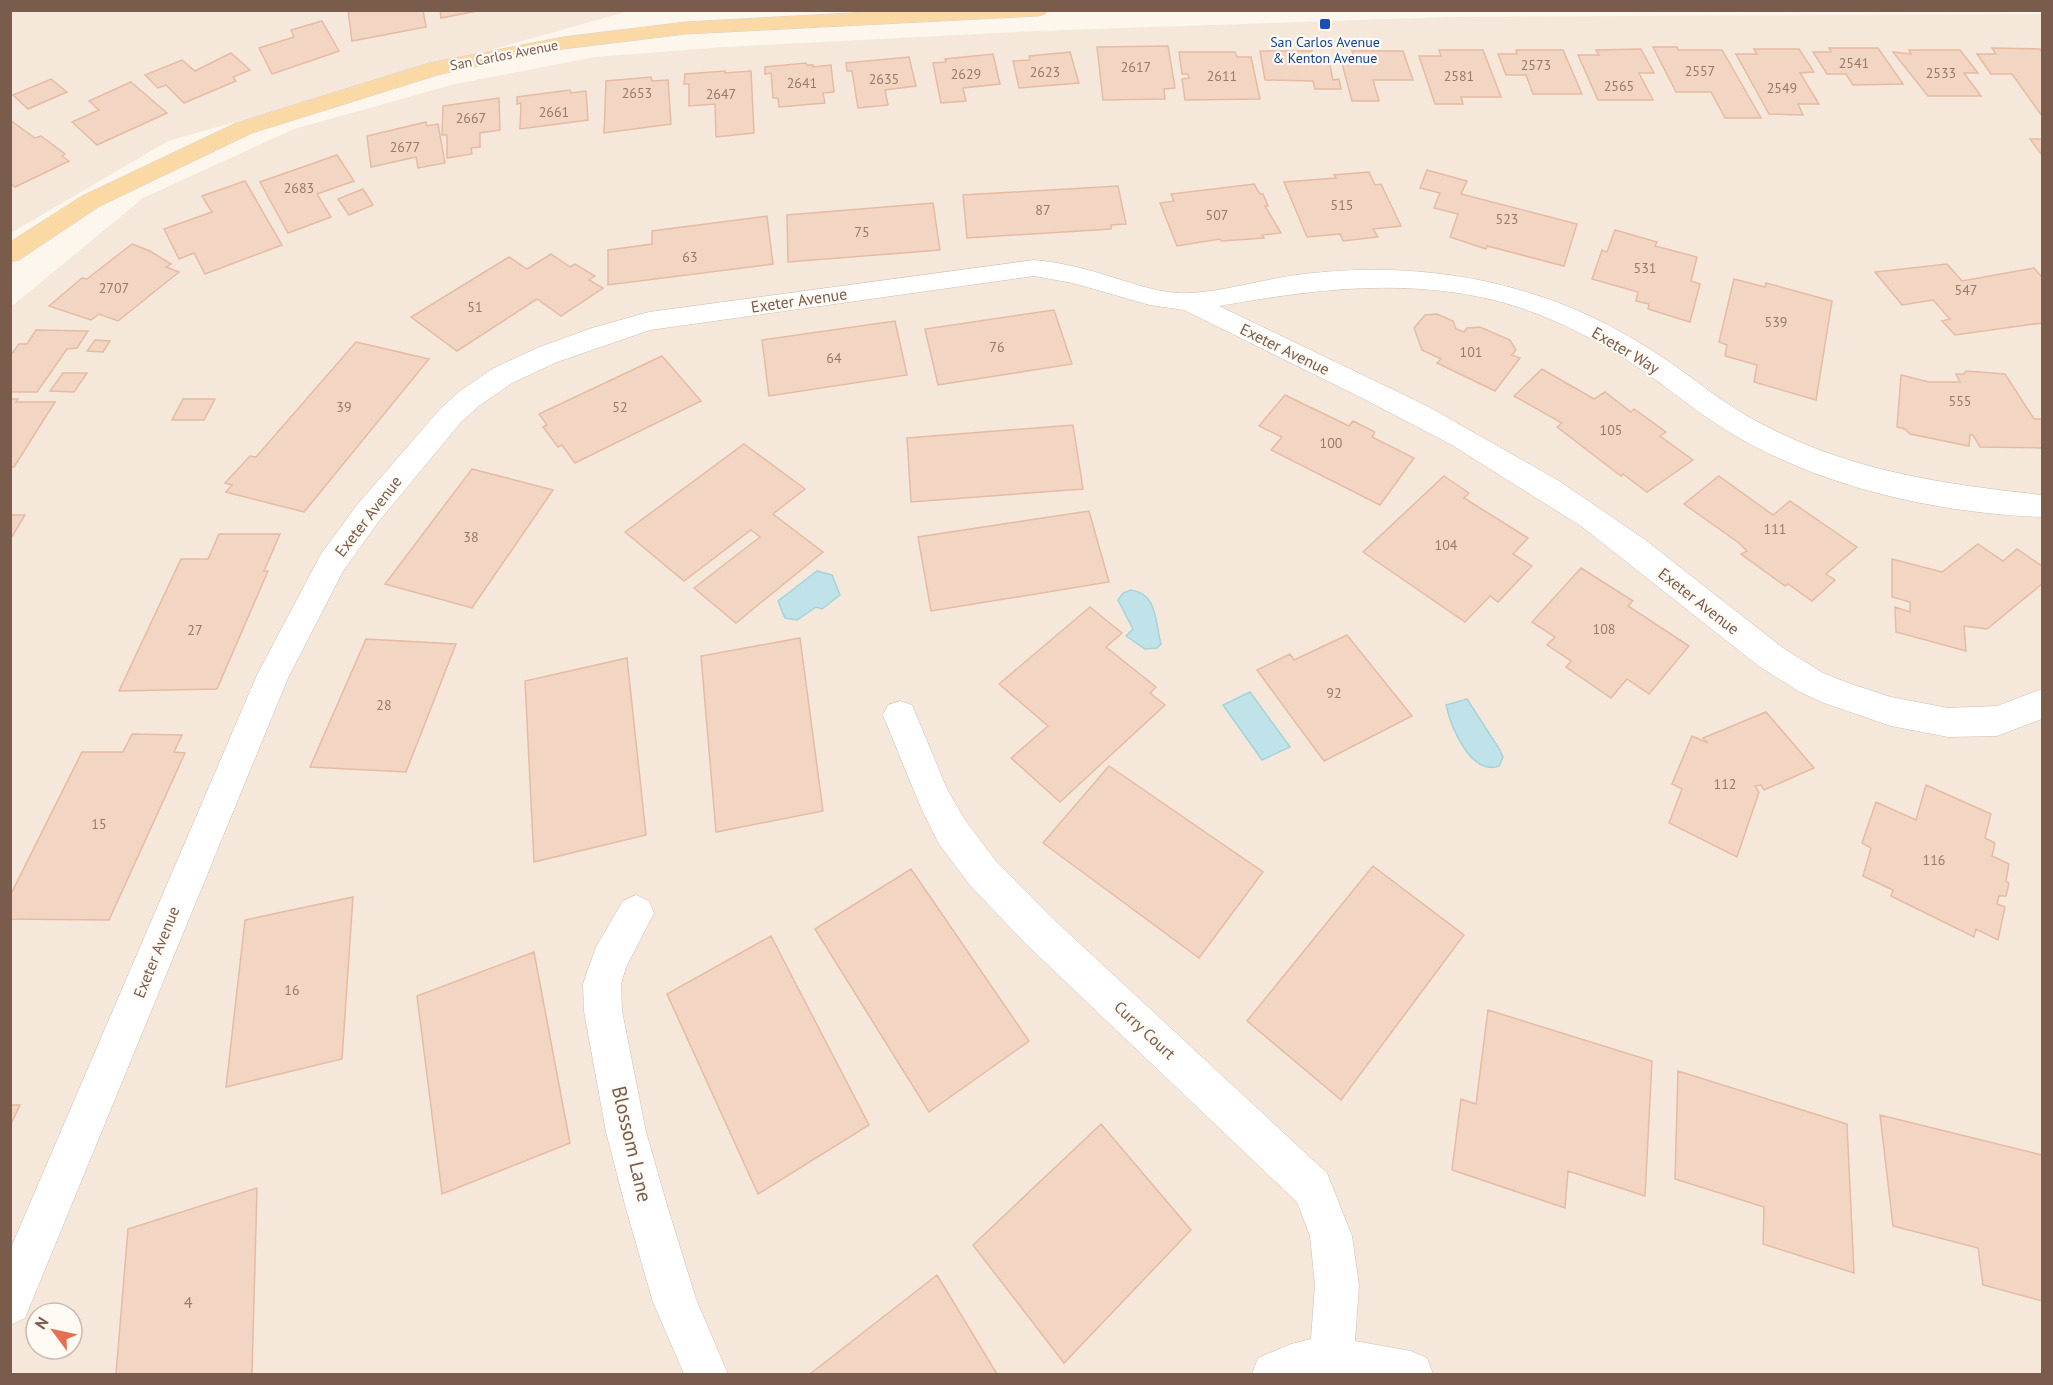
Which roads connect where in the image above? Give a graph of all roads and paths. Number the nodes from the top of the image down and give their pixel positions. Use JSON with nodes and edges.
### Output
{"nodes":[{"id":1,"x":1038,"y":10,"type":"edge"},
{"id":2,"x":10,"y":254,"type":"edge"},
{"id":3,"x":1189,"y":302,"type":"junction"},
{"id":4,"x":2043,"y":506,"type":"edge"},
{"id":5,"x":2043,"y":703,"type":"edge"},
{"id":6,"x":900,"y":715,"type":"dead end"},
{"id":7,"x":636,"y":913,"type":"dead end"},
{"id":8,"x":10,"y":1303,"type":"edge"},
{"id":9,"x":1332,"y":1359,"type":"junction"},
{"id":10,"x":706,"y":1374,"type":"edge"},
{"id":11,"x":1274,"y":1374,"type":"edge"},
{"id":12,"x":1412,"y":1374,"type":"edge"}],
"edges":[{"from":1,"to":2,"type":"main road","name":"San Carlos Avenue"},
{"from":3,"to":4,"type":"street","name":"Exeter Way"},
{"from":3,"to":5,"type":"street","name":"Exeter Avenue"},
{"from":3,"to":8,"type":"street","name":"Exeter Avenue"},
{"from":6,"to":9,"type":"street","name":"Curry Court"},
{"from":7,"to":10,"type":"street","name":"Blossom Lane"},
{"from":9,"to":11,"type":"street"},
{"from":9,"to":12,"type":"street"}]}
